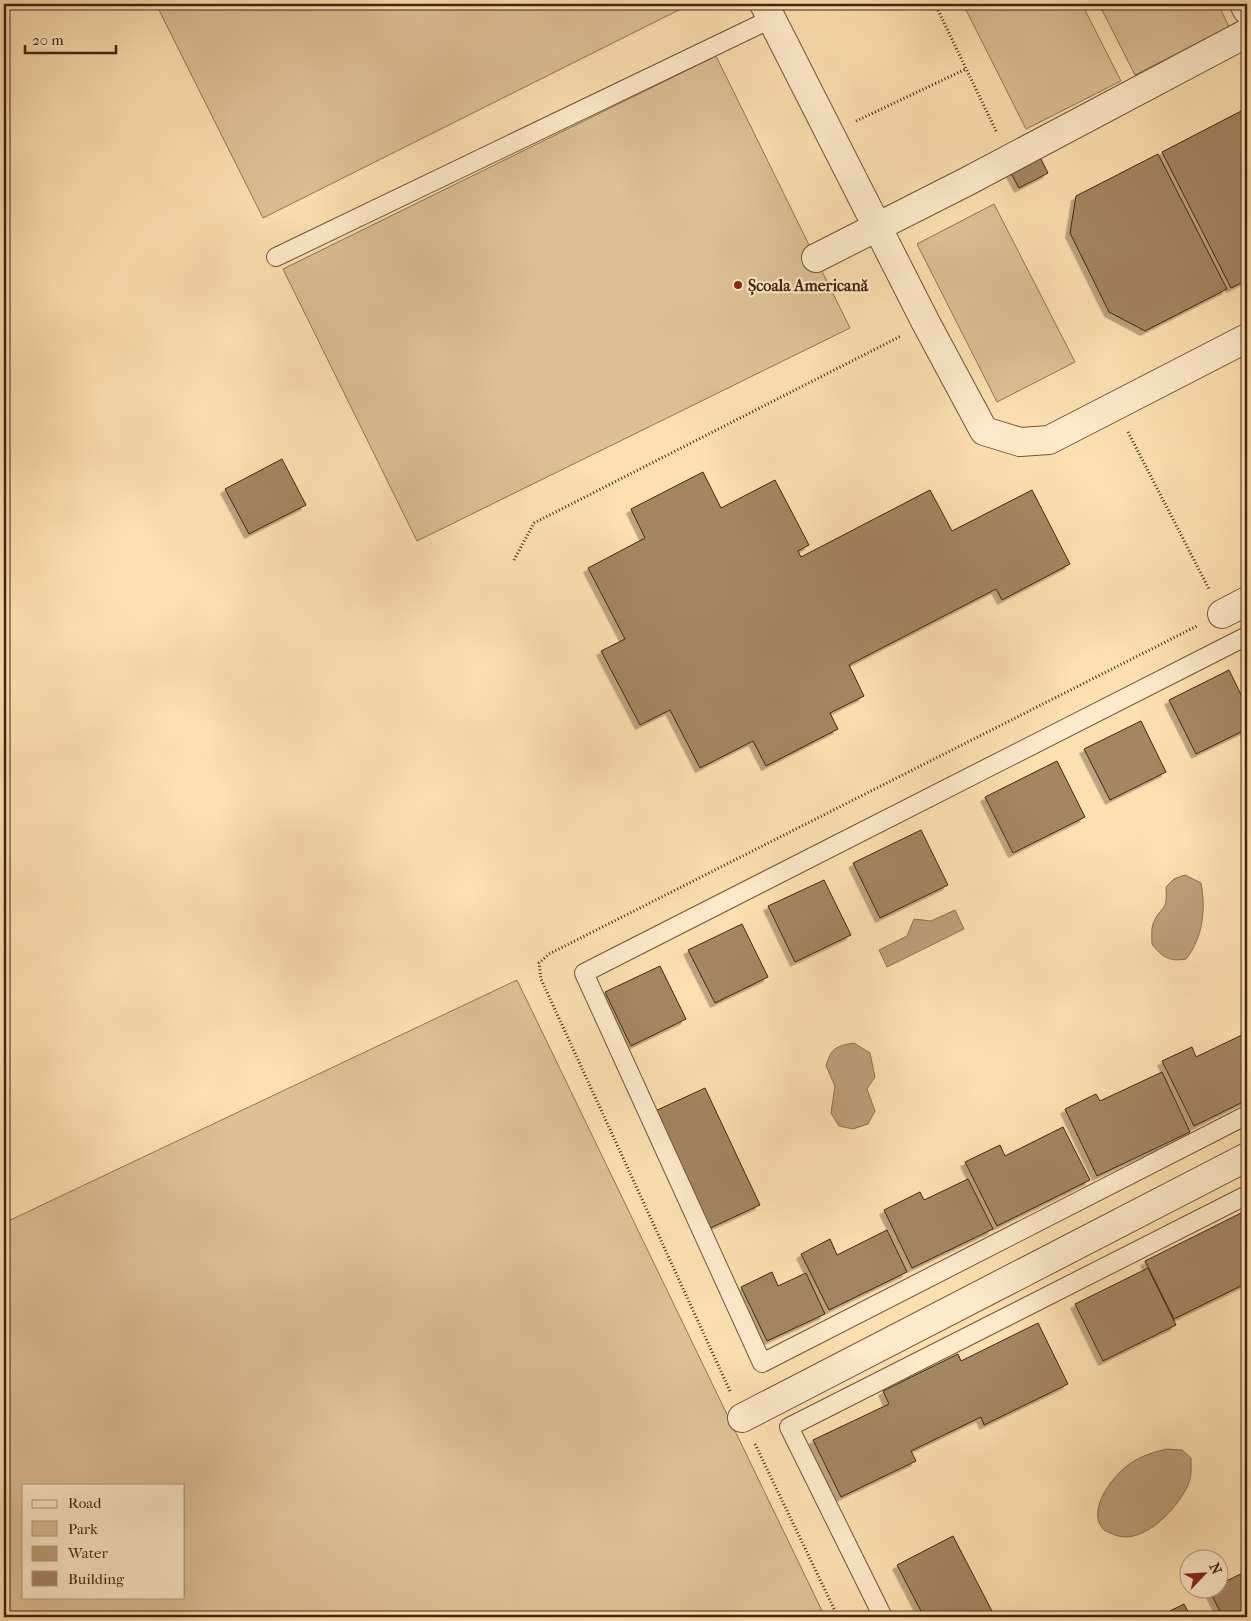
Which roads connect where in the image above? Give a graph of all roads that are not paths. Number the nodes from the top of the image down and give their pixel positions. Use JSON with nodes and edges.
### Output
{"nodes":[{"id":1,"x":1244,"y":4,"type":"edge"},
{"id":2,"x":1247,"y":10,"type":"edge"},
{"id":3,"x":767,"y":11,"type":"edge"},
{"id":4,"x":1247,"y":33,"type":"edge"},
{"id":5,"x":877,"y":228,"type":"junction"},
{"id":6,"x":276,"y":257,"type":"dead end"},
{"id":7,"x":816,"y":258,"type":"dead end"},
{"id":8,"x":1247,"y":338,"type":"edge"},
{"id":9,"x":1247,"y":601,"type":"edge"},
{"id":10,"x":1222,"y":614,"type":"joint"},
{"id":11,"x":1247,"y":629,"type":"edge"},
{"id":12,"x":1247,"y":636,"type":"edge"},
{"id":13,"x":1247,"y":1115,"type":"edge"},
{"id":14,"x":1247,"y":1157,"type":"edge"},
{"id":15,"x":1247,"y":1195,"type":"edge"},
{"id":16,"x":742,"y":1418,"type":"road end"},
{"id":17,"x":883,"y":1617,"type":"edge"}],
"edges":[{"from":1,"to":2,"type":"street"},
{"from":3,"to":5,"type":"street"},
{"from":3,"to":6,"type":"lane"},
{"from":4,"to":5,"type":"street"},
{"from":5,"to":7,"type":"street"},
{"from":5,"to":8,"type":"street"},
{"from":9,"to":10,"type":"street"},
{"from":10,"to":11,"type":"lane"},
{"from":12,"to":13,"type":"lane"},
{"from":14,"to":16,"type":"street"},
{"from":15,"to":17,"type":"lane"}]}
